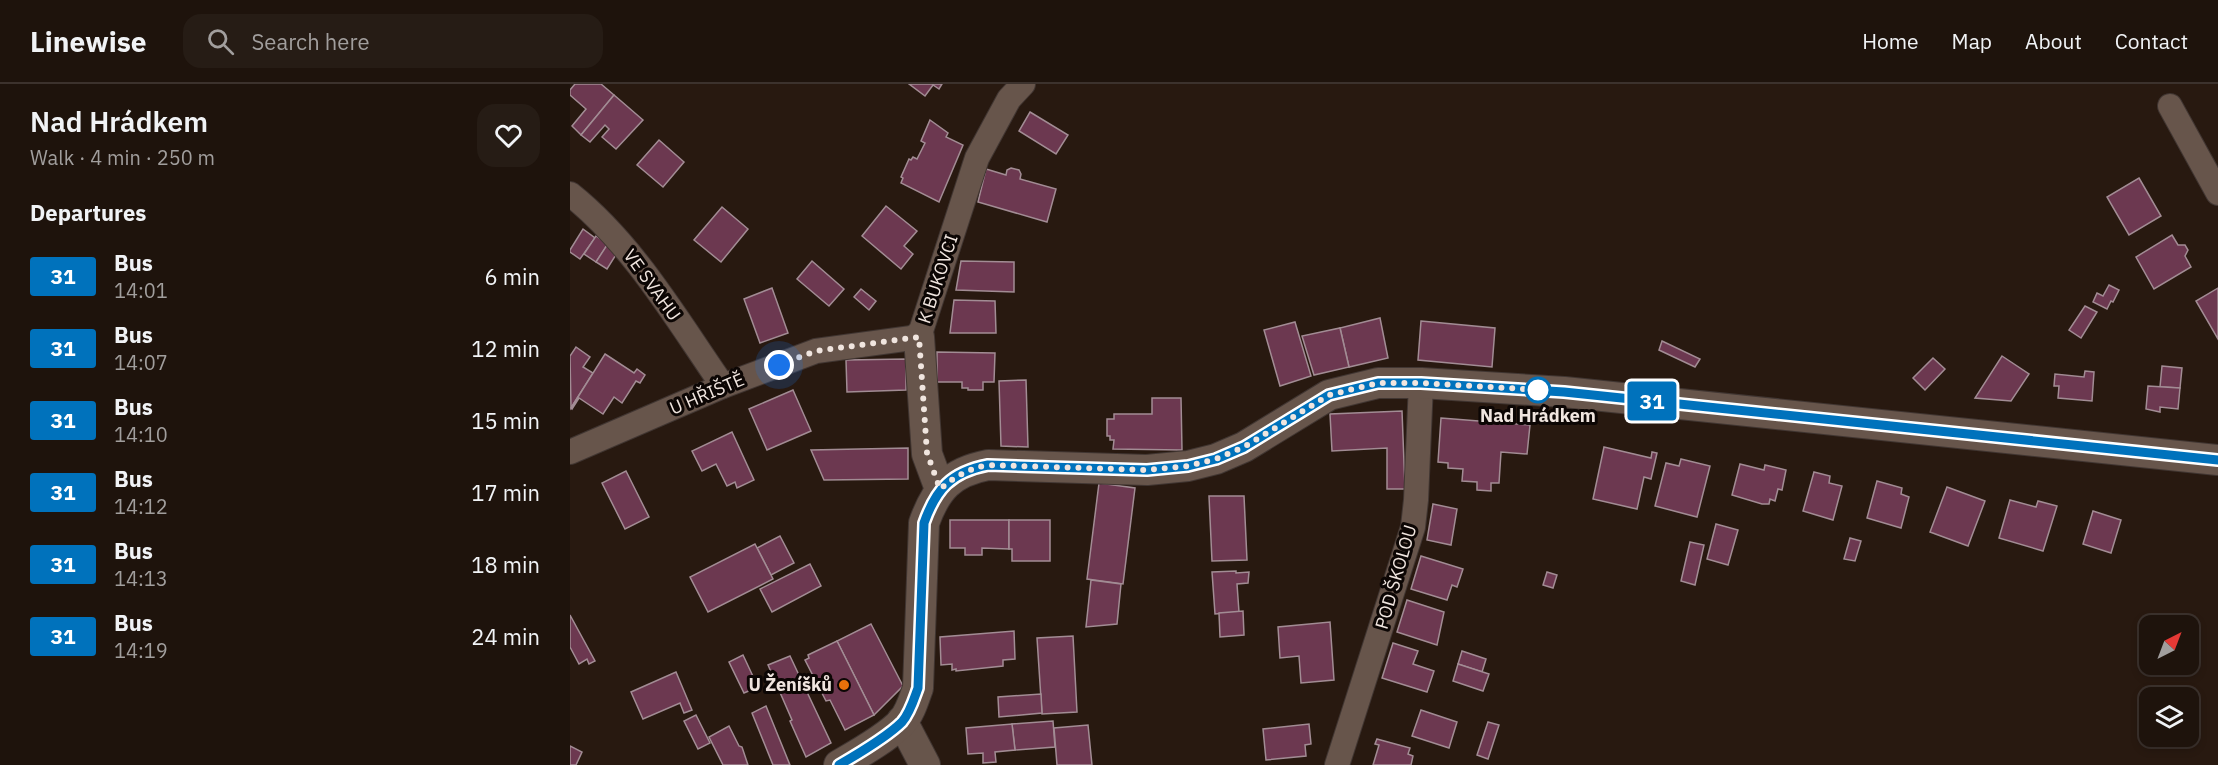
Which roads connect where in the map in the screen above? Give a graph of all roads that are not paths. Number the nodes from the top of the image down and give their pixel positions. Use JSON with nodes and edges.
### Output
{"nodes":[{"id":1,"x":1023,"y":84,"type":"edge"},
{"id":2,"x":2169,"y":106,"type":"dead end"},
{"id":3,"x":2218,"y":193,"type":"edge"},
{"id":4,"x":570,"y":194,"type":"edge"},
{"id":5,"x":919,"y":337,"type":"junction"},
{"id":6,"x":1421,"y":383,"type":"junction"},
{"id":7,"x":723,"y":386,"type":"junction"},
{"id":8,"x":570,"y":452,"type":"edge"},
{"id":9,"x":2218,"y":460,"type":"edge"},
{"id":10,"x":940,"y":489,"type":"junction"},
{"id":11,"x":902,"y":722,"type":"junction"},
{"id":12,"x":839,"y":765,"type":"edge"},
{"id":13,"x":925,"y":765,"type":"edge"},
{"id":14,"x":1337,"y":765,"type":"edge"}],
"edges":[{"from":1,"to":5,"type":"street","name":"K BUKOVCI"},
{"from":2,"to":3,"type":"street"},
{"from":4,"to":7,"type":"street","name":"VE SVAHU"},
{"from":5,"to":7,"type":"street","name":"U HŘIŠTĚ"},
{"from":5,"to":10,"type":"street","name":"K BUKOVCI"},
{"from":6,"to":9,"type":"street"},
{"from":6,"to":10,"type":"street"},
{"from":6,"to":14,"type":"street","name":"POD ŠKOLOU"},
{"from":7,"to":8,"type":"street","name":"U HŘIŠTĚ"},
{"from":10,"to":11,"type":"street"},
{"from":11,"to":12,"type":"street"},
{"from":11,"to":13,"type":"street"}]}
